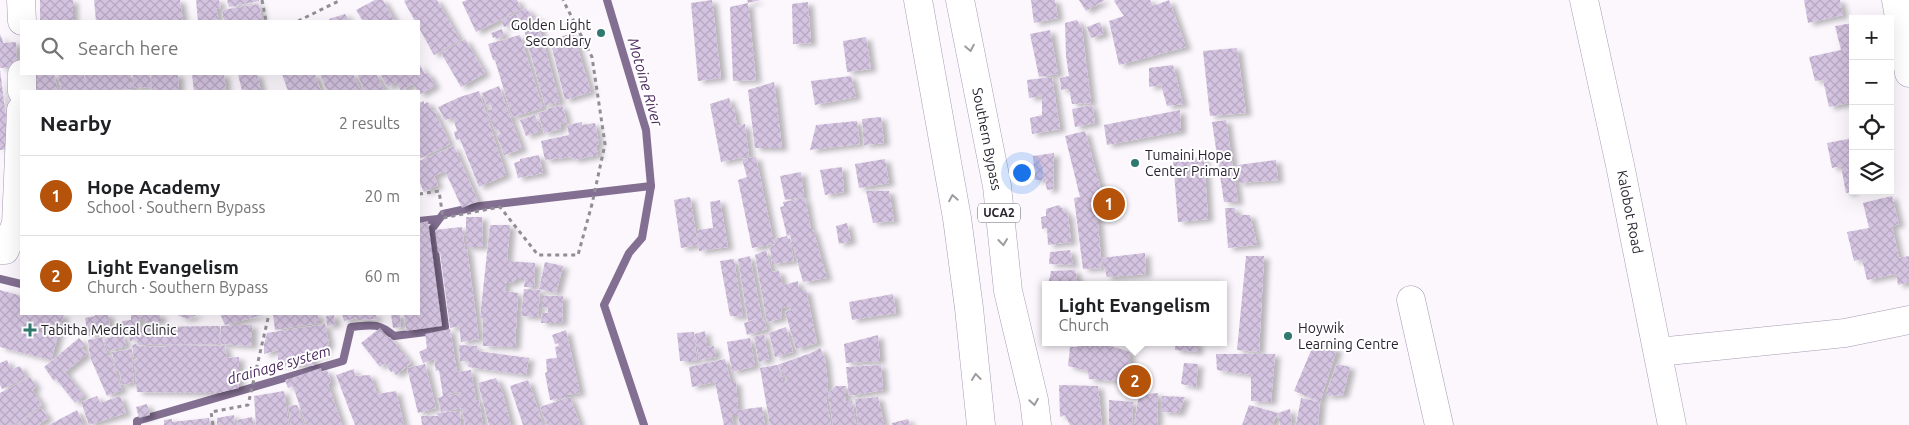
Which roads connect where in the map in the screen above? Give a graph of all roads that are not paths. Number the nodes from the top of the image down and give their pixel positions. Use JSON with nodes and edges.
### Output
{"nodes":[{"id":1,"x":21,"y":0,"type":"edge"},
{"id":2,"x":918,"y":0,"type":"edge"},
{"id":3,"x":960,"y":0,"type":"edge"},
{"id":4,"x":1584,"y":0,"type":"edge"},
{"id":5,"x":1896,"y":0,"type":"edge"},
{"id":6,"x":22,"y":20,"type":"edge"},
{"id":7,"x":1909,"y":73,"type":"edge"},
{"id":8,"x":22,"y":75,"type":"edge"},
{"id":9,"x":22,"y":90,"type":"edge"},
{"id":10,"x":20,"y":133,"type":"edge"},
{"id":11,"x":9,"y":254,"type":"edge"},
{"id":12,"x":1411,"y":300,"type":"dead end"},
{"id":13,"x":1909,"y":320,"type":"edge"},
{"id":14,"x":1658,"y":352,"type":"junction"},
{"id":15,"x":981,"y":425,"type":"edge"},
{"id":16,"x":1037,"y":425,"type":"edge"},
{"id":17,"x":1438,"y":425,"type":"edge"},
{"id":18,"x":1672,"y":425,"type":"edge"}],
"edges":[{"from":1,"to":6,"type":"main road"},
{"from":15,"to":2,"type":"main road","number":"UCA2","one_way":true},
{"from":3,"to":16,"type":"main road","name":"Southern Bypass","number":"UCA2","one_way":true},
{"from":4,"to":14,"type":"main road","name":"Kalobot Road"},
{"from":5,"to":7,"type":"main road"},
{"from":8,"to":9,"type":"main road"},
{"from":10,"to":11,"type":"main road"},
{"from":12,"to":17,"type":"main road"},
{"from":13,"to":14,"type":"main road"},
{"from":14,"to":18,"type":"main road","name":"Kalobot Road"}]}
